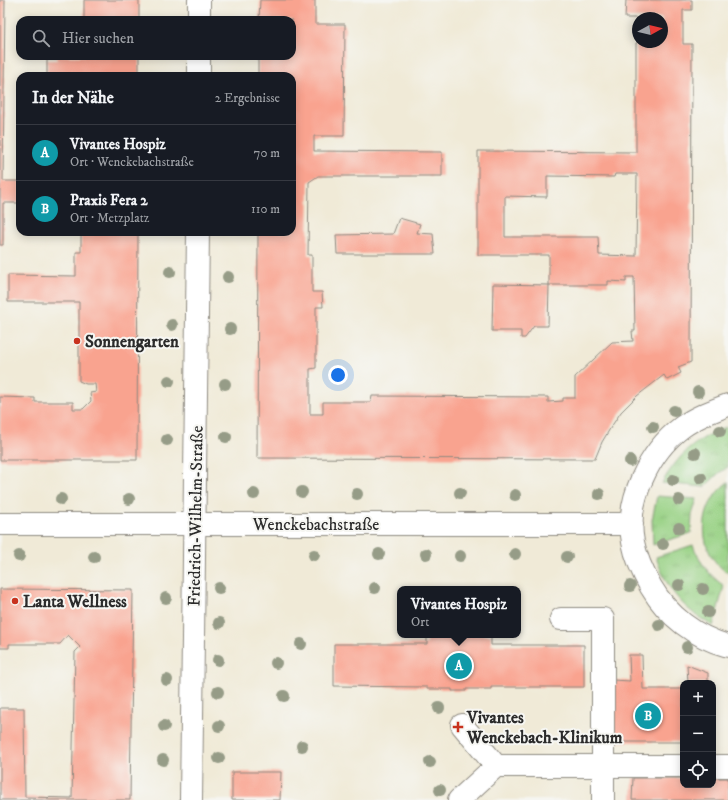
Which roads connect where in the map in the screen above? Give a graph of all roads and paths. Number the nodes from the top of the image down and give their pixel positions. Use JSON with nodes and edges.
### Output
{"nodes":[{"id":1,"x":199,"y":0,"type":"edge"},
{"id":2,"x":199,"y":16,"type":"edge"},
{"id":3,"x":199,"y":60,"type":"edge"},
{"id":4,"x":199,"y":72,"type":"edge"},
{"id":5,"x":198,"y":236,"type":"edge"},
{"id":6,"x":728,"y":405,"type":"edge"},
{"id":7,"x":0,"y":524,"type":"edge"},
{"id":8,"x":195,"y":524,"type":"junction"},
{"id":9,"x":632,"y":524,"type":"junction"},
{"id":10,"x":561,"y":619,"type":"dead end"},
{"id":11,"x":728,"y":646,"type":"edge"},
{"id":12,"x":462,"y":725,"type":"dead end"},
{"id":13,"x":496,"y":766,"type":"junction"},
{"id":14,"x":603,"y":766,"type":"junction"},
{"id":15,"x":680,"y":766,"type":"edge"},
{"id":16,"x":716,"y":766,"type":"edge"},
{"id":17,"x":728,"y":766,"type":"edge"},
{"id":18,"x":191,"y":800,"type":"edge"},
{"id":19,"x":459,"y":800,"type":"edge"},
{"id":20,"x":603,"y":800,"type":"edge"}],
"edges":[{"from":1,"to":2,"type":"street"},
{"from":3,"to":4,"type":"street"},
{"from":5,"to":8,"type":"street","name":"Friedrich-Wilhelm-Straße"},
{"from":6,"to":9,"type":"street"},
{"from":7,"to":8,"type":"street","name":"Wenckebachstraße"},
{"from":8,"to":9,"type":"street","name":"Wenckebachstraße"},
{"from":8,"to":18,"type":"street","name":"Friedrich-Wilhelm-Straße"},
{"from":9,"to":11,"type":"street"},
{"from":10,"to":14,"type":"street"},
{"from":12,"to":13,"type":"street"},
{"from":13,"to":14,"type":"street"},
{"from":13,"to":19,"type":"street"},
{"from":14,"to":15,"type":"street"},
{"from":14,"to":20,"type":"street"},
{"from":16,"to":17,"type":"street"}]}
